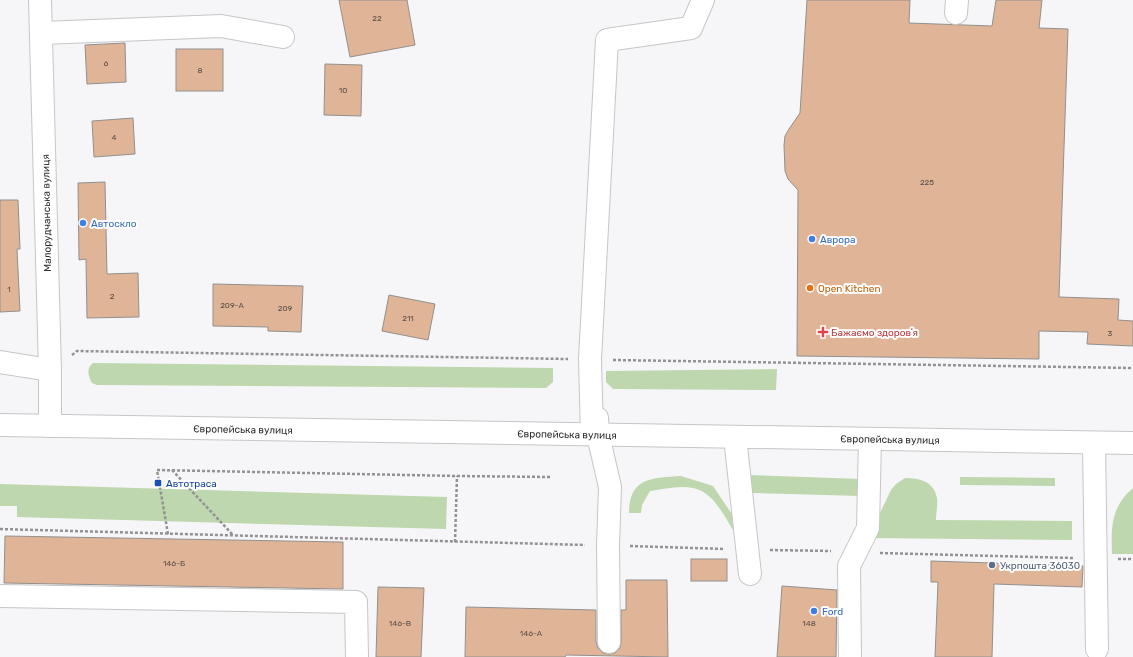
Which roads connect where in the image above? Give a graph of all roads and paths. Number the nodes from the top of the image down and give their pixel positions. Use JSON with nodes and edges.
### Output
{"nodes":[{"id":1,"x":40,"y":0,"type":"edge"},
{"id":2,"x":703,"y":0,"type":"edge"},
{"id":3,"x":42,"y":33,"type":"junction"},
{"id":4,"x":283,"y":37,"type":"dead end"},
{"id":5,"x":0,"y":362,"type":"edge"},
{"id":6,"x":50,"y":370,"type":"junction"},
{"id":7,"x":0,"y":425,"type":"edge"},
{"id":8,"x":50,"y":426,"type":"junction"},
{"id":9,"x":595,"y":435,"type":"junction"},
{"id":10,"x":735,"y":437,"type":"junction"},
{"id":11,"x":870,"y":439,"type":"junction"},
{"id":12,"x":1094,"y":442,"type":"junction"},
{"id":13,"x":1133,"y":443,"type":"edge"},
{"id":14,"x":172,"y":470,"type":"junction"},
{"id":15,"x":457,"y":476,"type":"junction"},
{"id":16,"x":550,"y":477,"type":"dead end"},
{"id":17,"x":0,"y":529,"type":"edge"},
{"id":18,"x":168,"y":534,"type":"junction"},
{"id":19,"x":233,"y":535,"type":"junction"},
{"id":20,"x":455,"y":542,"type":"junction"},
{"id":21,"x":608,"y":546,"type":"junction"},
{"id":22,"x":747,"y":549,"type":"junction"},
{"id":23,"x":855,"y":552,"type":"junction"},
{"id":24,"x":1095,"y":558,"type":"junction"},
{"id":25,"x":1133,"y":559,"type":"edge"},
{"id":26,"x":750,"y":574,"type":"dead end"},
{"id":27,"x":0,"y":596,"type":"edge"},
{"id":28,"x":609,"y":642,"type":"dead end"},
{"id":29,"x":1097,"y":649,"type":"dead end"},
{"id":30,"x":357,"y":657,"type":"edge"},
{"id":31,"x":850,"y":657,"type":"edge"}],
"edges":[{"from":1,"to":3,"type":"main road","name":"Малорудчанська вулиця"},
{"from":2,"to":9,"type":"main road"},
{"from":3,"to":4,"type":"main road"},
{"from":3,"to":6,"type":"main road","name":"Малорудчанська вулиця"},
{"from":5,"to":6,"type":"main road"},
{"from":6,"to":8,"type":"main road","name":"Малорудчанська вулиця"},
{"from":7,"to":8,"type":"main road","name":"Європейська вулиця"},
{"from":8,"to":9,"type":"main road","name":"Європейська вулиця"},
{"from":9,"to":10,"type":"main road","name":"Європейська вулиця"},
{"from":9,"to":21,"type":"main road"},
{"from":10,"to":11,"type":"main road","name":"Європейська вулиця"},
{"from":10,"to":22,"type":"main road"},
{"from":11,"to":12,"type":"main road","name":"Європейська вулиця"},
{"from":11,"to":23,"type":"main road"},
{"from":12,"to":13,"type":"main road","name":"Європейська вулиця"},
{"from":12,"to":24,"type":"main road"},
{"from":14,"to":15,"type":"path"},
{"from":14,"to":18,"type":"path"},
{"from":14,"to":19,"type":"path"},
{"from":15,"to":16,"type":"path"},
{"from":15,"to":20,"type":"path"},
{"from":17,"to":18,"type":"path"},
{"from":18,"to":19,"type":"path"},
{"from":19,"to":20,"type":"path"},
{"from":20,"to":21,"type":"path"},
{"from":21,"to":22,"type":"path"},
{"from":21,"to":28,"type":"main road"},
{"from":22,"to":23,"type":"path"},
{"from":22,"to":26,"type":"main road"},
{"from":23,"to":24,"type":"path"},
{"from":23,"to":31,"type":"main road"},
{"from":24,"to":25,"type":"path"},
{"from":24,"to":29,"type":"main road"},
{"from":27,"to":30,"type":"main road"}]}
